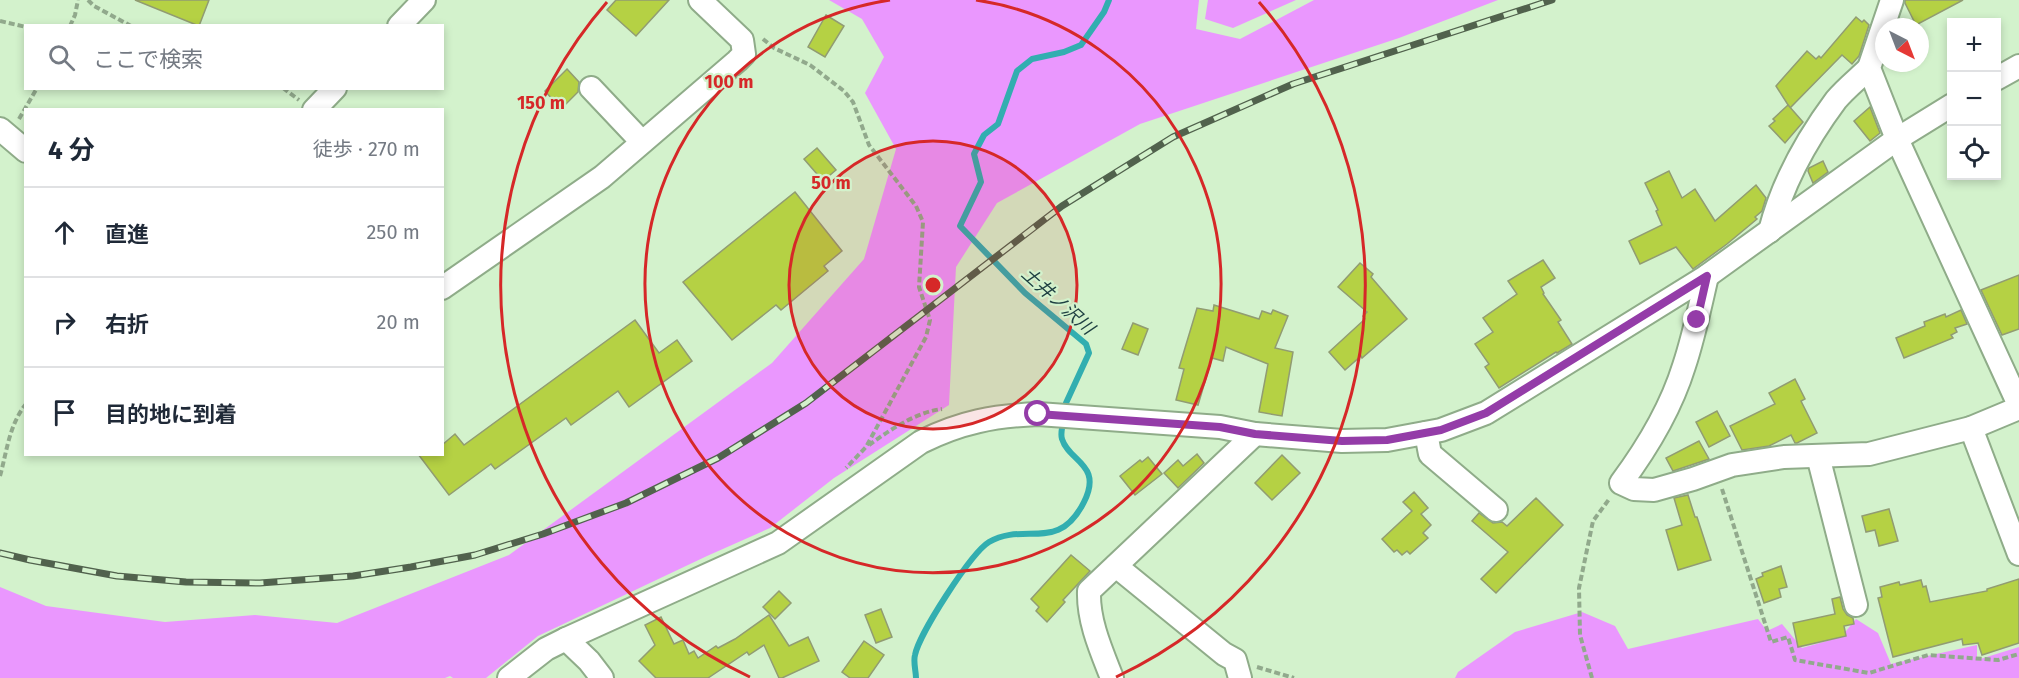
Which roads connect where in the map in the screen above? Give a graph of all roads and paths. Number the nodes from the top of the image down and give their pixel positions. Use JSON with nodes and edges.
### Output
{"nodes":[{"id":1,"x":78,"y":0,"type":"edge"},
{"id":2,"x":88,"y":0,"type":"edge"},
{"id":3,"x":96,"y":0,"type":"edge"},
{"id":4,"x":424,"y":0,"type":"edge"},
{"id":5,"x":700,"y":0,"type":"edge"},
{"id":6,"x":1892,"y":0,"type":"edge"},
{"id":7,"x":94,"y":6,"type":"junction"},
{"id":8,"x":0,"y":21,"type":"edge"},
{"id":9,"x":71,"y":24,"type":"edge"},
{"id":10,"x":127,"y":24,"type":"edge"},
{"id":11,"x":401,"y":24,"type":"edge"},
{"id":12,"x":24,"y":27,"type":"edge"},
{"id":13,"x":758,"y":35,"type":"dead end"},
{"id":14,"x":2019,"y":66,"type":"edge"},
{"id":15,"x":1869,"y":68,"type":"junction"},
{"id":16,"x":2001,"y":76,"type":"edge"},
{"id":17,"x":591,"y":88,"type":"dead end"},
{"id":18,"x":36,"y":90,"type":"edge"},
{"id":19,"x":333,"y":90,"type":"edge"},
{"id":20,"x":316,"y":108,"type":"edge"},
{"id":21,"x":1947,"y":108,"type":"edge"},
{"id":22,"x":4,"y":133,"type":"edge"},
{"id":23,"x":1898,"y":139,"type":"junction"},
{"id":24,"x":642,"y":142,"type":"junction"},
{"id":25,"x":24,"y":149,"type":"edge"},
{"id":26,"x":1770,"y":231,"type":"junction"},
{"id":27,"x":1707,"y":276,"type":"junction"},
{"id":28,"x":444,"y":287,"type":"edge"},
{"id":29,"x":24,"y":406,"type":"edge"},
{"id":30,"x":2019,"y":406,"type":"edge"},
{"id":31,"x":1971,"y":428,"type":"junction"},
{"id":32,"x":1426,"y":433,"type":"junction"},
{"id":33,"x":1255,"y":434,"type":"junction"},
{"id":34,"x":1818,"y":456,"type":"junction"},
{"id":35,"x":1717,"y":471,"type":"junction"},
{"id":36,"x":0,"y":476,"type":"edge"},
{"id":37,"x":839,"y":476,"type":"dead end"},
{"id":38,"x":1621,"y":483,"type":"junction"},
{"id":39,"x":1496,"y":510,"type":"dead end"},
{"id":40,"x":2019,"y":554,"type":"edge"},
{"id":41,"x":1116,"y":566,"type":"junction"},
{"id":42,"x":1856,"y":605,"type":"dead end"},
{"id":43,"x":566,"y":639,"type":"junction"},
{"id":44,"x":2019,"y":654,"type":"edge"},
{"id":45,"x":1237,"y":669,"type":"edge"},
{"id":46,"x":508,"y":678,"type":"edge"},
{"id":47,"x":602,"y":678,"type":"edge"},
{"id":48,"x":1112,"y":678,"type":"edge"},
{"id":49,"x":1294,"y":678,"type":"edge"},
{"id":50,"x":1591,"y":678,"type":"edge"}],
"edges":[{"from":1,"to":9,"type":"path"},
{"from":2,"to":7,"type":"path"},
{"from":3,"to":7,"type":"path"},
{"from":4,"to":11,"type":"street"},
{"from":5,"to":24,"type":"street"},
{"from":6,"to":15,"type":"street"},
{"from":7,"to":10,"type":"path"},
{"from":8,"to":12,"type":"path"},
{"from":13,"to":37,"type":"path"},
{"from":14,"to":16,"type":"street"},
{"from":15,"to":23,"type":"street"},
{"from":15,"to":26,"type":"street"},
{"from":17,"to":24,"type":"street"},
{"from":18,"to":22,"type":"path"},
{"from":19,"to":20,"type":"street"},
{"from":21,"to":23,"type":"street"},
{"from":22,"to":25,"type":"street"},
{"from":23,"to":26,"type":"street"},
{"from":23,"to":30,"type":"street"},
{"from":24,"to":28,"type":"street"},
{"from":26,"to":27,"type":"street"},
{"from":27,"to":32,"type":"street"},
{"from":27,"to":38,"type":"street"},
{"from":29,"to":36,"type":"path"},
{"from":30,"to":31,"type":"street"},
{"from":31,"to":34,"type":"street"},
{"from":31,"to":40,"type":"street"},
{"from":32,"to":33,"type":"street"},
{"from":32,"to":39,"type":"street"},
{"from":33,"to":41,"type":"street"},
{"from":33,"to":43,"type":"street"},
{"from":34,"to":35,"type":"street"},
{"from":34,"to":42,"type":"street"},
{"from":35,"to":38,"type":"street"},
{"from":35,"to":44,"type":"path"},
{"from":38,"to":50,"type":"path"},
{"from":41,"to":45,"type":"street"},
{"from":41,"to":48,"type":"street"},
{"from":43,"to":46,"type":"street"},
{"from":43,"to":47,"type":"street"},
{"from":45,"to":49,"type":"path"}]}
